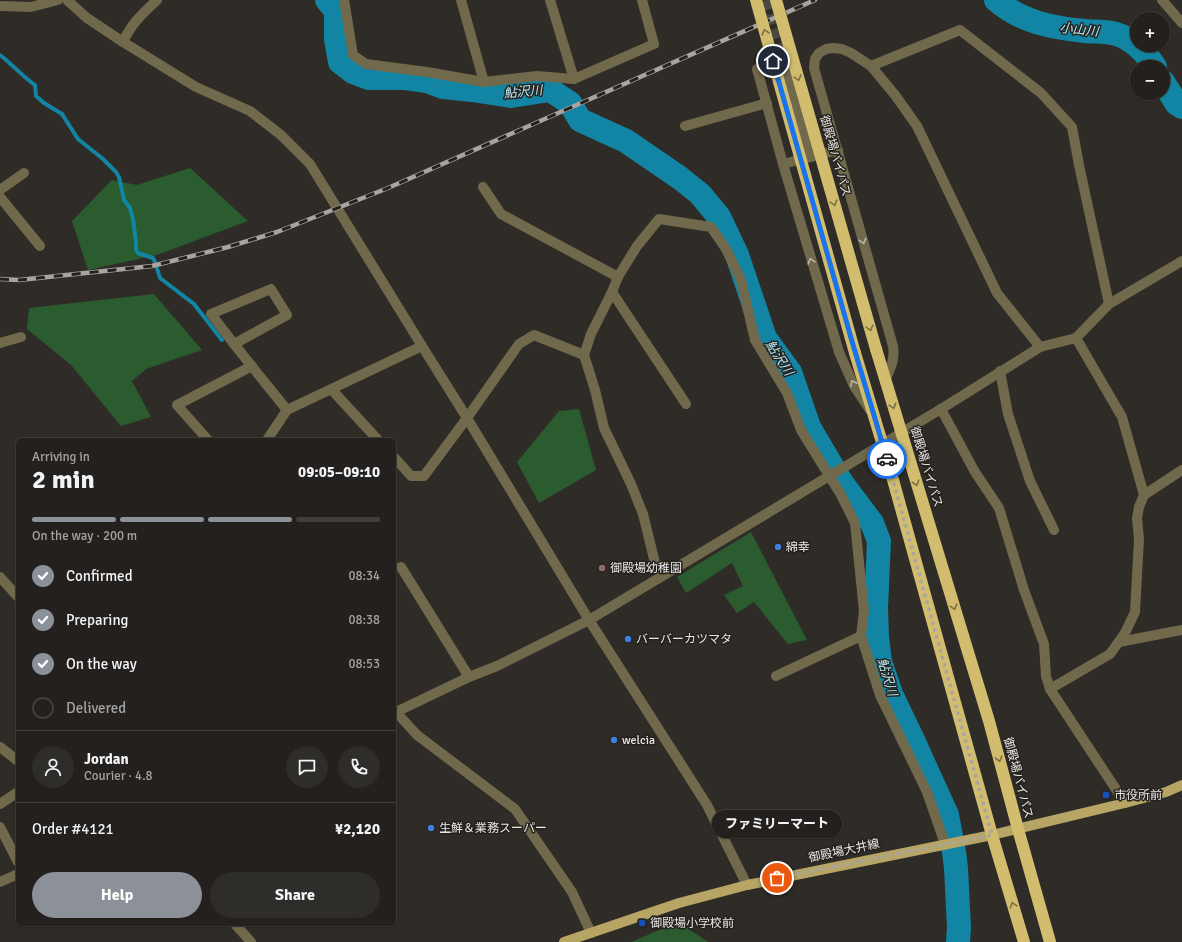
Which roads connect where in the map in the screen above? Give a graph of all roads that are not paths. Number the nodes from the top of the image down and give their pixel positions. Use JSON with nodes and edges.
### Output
{"nodes":[{"id":1,"x":58,"y":0,"type":"edge"},
{"id":2,"x":67,"y":0,"type":"edge"},
{"id":3,"x":157,"y":0,"type":"edge"},
{"id":4,"x":344,"y":0,"type":"edge"},
{"id":5,"x":461,"y":0,"type":"edge"},
{"id":6,"x":550,"y":0,"type":"edge"},
{"id":7,"x":642,"y":0,"type":"edge"},
{"id":8,"x":756,"y":0,"type":"edge"},
{"id":9,"x":776,"y":0,"type":"edge"},
{"id":10,"x":1162,"y":0,"type":"edge"},
{"id":11,"x":0,"y":6,"type":"edge"},
{"id":12,"x":1182,"y":23,"type":"edge"},
{"id":13,"x":123,"y":42,"type":"junction"},
{"id":14,"x":871,"y":66,"type":"junction"},
{"id":15,"x":758,"y":69,"type":"dead end"},
{"id":16,"x":787,"y":73,"type":"tunnel mouth"},
{"id":17,"x":574,"y":79,"type":"junction"},
{"id":18,"x":484,"y":82,"type":"junction"},
{"id":19,"x":767,"y":103,"type":"junction"},
{"id":20,"x":685,"y":126,"type":"dead end"},
{"id":21,"x":838,"y":150,"type":"junction"},
{"id":22,"x":811,"y":157,"type":"junction"},
{"id":23,"x":783,"y":164,"type":"junction"},
{"id":24,"x":24,"y":173,"type":"dead end"},
{"id":25,"x":483,"y":187,"type":"dead end"},
{"id":26,"x":0,"y":190,"type":"edge"},
{"id":27,"x":0,"y":197,"type":"edge"},
{"id":28,"x":40,"y":246,"type":"dead end"},
{"id":29,"x":1182,"y":261,"type":"edge"},
{"id":30,"x":618,"y":277,"type":"junction"},
{"id":31,"x":612,"y":292,"type":"junction"},
{"id":32,"x":1109,"y":304,"type":"junction"},
{"id":33,"x":21,"y":337,"type":"dead end"},
{"id":34,"x":1076,"y":338,"type":"junction"},
{"id":35,"x":0,"y":343,"type":"edge"},
{"id":36,"x":234,"y":344,"type":"junction"},
{"id":37,"x":422,"y":346,"type":"junction"},
{"id":38,"x":1040,"y":346,"type":"junction"},
{"id":39,"x":584,"y":355,"type":"junction"},
{"id":40,"x":252,"y":366,"type":"junction"},
{"id":41,"x":1000,"y":371,"type":"junction"},
{"id":42,"x":885,"y":380,"type":"junction"},
{"id":43,"x":332,"y":390,"type":"junction"},
{"id":44,"x":686,"y":404,"type":"dead end"},
{"id":45,"x":941,"y":409,"type":"junction"},
{"id":46,"x":287,"y":410,"type":"junction"},
{"id":47,"x":874,"y":416,"type":"junction"},
{"id":48,"x":467,"y":418,"type":"junction"},
{"id":49,"x":901,"y":432,"type":"junction"},
{"id":50,"x":206,"y":438,"type":"edge"},
{"id":51,"x":269,"y":438,"type":"edge"},
{"id":52,"x":376,"y":438,"type":"edge"},
{"id":53,"x":882,"y":443,"type":"junction"},
{"id":54,"x":396,"y":459,"type":"edge"},
{"id":55,"x":1182,"y":470,"type":"edge"},
{"id":56,"x":830,"y":475,"type":"junction"},
{"id":57,"x":1144,"y":495,"type":"junction"},
{"id":58,"x":1054,"y":530,"type":"dead end"},
{"id":59,"x":401,"y":567,"type":"dead end"},
{"id":60,"x":662,"y":576,"type":"junction"},
{"id":61,"x":0,"y":577,"type":"edge"},
{"id":62,"x":16,"y":595,"type":"edge"},
{"id":63,"x":589,"y":620,"type":"junction"},
{"id":64,"x":1182,"y":630,"type":"edge"},
{"id":65,"x":862,"y":636,"type":"junction"},
{"id":66,"x":1119,"y":642,"type":"junction"},
{"id":67,"x":776,"y":676,"type":"dead end"},
{"id":68,"x":469,"y":677,"type":"junction"},
{"id":69,"x":1050,"y":689,"type":"junction"},
{"id":70,"x":396,"y":713,"type":"edge"},
{"id":71,"x":396,"y":714,"type":"edge"},
{"id":72,"x":0,"y":747,"type":"edge"},
{"id":73,"x":16,"y":759,"type":"edge"},
{"id":74,"x":1182,"y":785,"type":"edge"},
{"id":75,"x":16,"y":793,"type":"edge"},
{"id":76,"x":1125,"y":803,"type":"junction"},
{"id":77,"x":0,"y":804,"type":"edge"},
{"id":78,"x":0,"y":827,"type":"edge"},
{"id":79,"x":1018,"y":829,"type":"junction"},
{"id":80,"x":992,"y":835,"type":"junction"},
{"id":81,"x":945,"y":844,"type":"junction"},
{"id":82,"x":16,"y":858,"type":"edge"},
{"id":83,"x":16,"y":875,"type":"edge"},
{"id":84,"x":0,"y":882,"type":"edge"},
{"id":85,"x":746,"y":885,"type":"junction"},
{"id":86,"x":237,"y":926,"type":"edge"},
{"id":87,"x":591,"y":933,"type":"junction"},
{"id":88,"x":1021,"y":939,"type":"edge"},
{"id":89,"x":251,"y":942,"type":"edge"},
{"id":90,"x":564,"y":942,"type":"edge"},
{"id":91,"x":1050,"y":942,"type":"edge"}],
"edges":[{"from":1,"to":11,"type":"street"},
{"from":2,"to":13,"type":"street"},
{"from":3,"to":13,"type":"street"},
{"from":4,"to":18,"type":"street"},
{"from":5,"to":18,"type":"street"},
{"from":6,"to":17,"type":"street"},
{"from":7,"to":17,"type":"street"},
{"from":47,"to":8,"type":"highway","one_way":true,"bridge":true},
{"from":9,"to":42,"type":"highway","name":"御殿場バイパス","one_way":true,"bridge":true},
{"from":10,"to":12,"type":"street"},
{"from":13,"to":37,"type":"street"},
{"from":14,"to":21,"type":"street"},
{"from":14,"to":32,"type":"street"},
{"from":14,"to":38,"type":"street"},
{"from":15,"to":19,"type":"street"},
{"from":16,"to":22,"type":"street"},
{"from":17,"to":18,"type":"street"},
{"from":19,"to":20,"type":"street"},
{"from":19,"to":23,"type":"street"},
{"from":21,"to":22,"type":"street"},
{"from":21,"to":42,"type":"street","one_way":true},
{"from":22,"to":23,"type":"street"},
{"from":47,"to":23,"type":"street","one_way":true},
{"from":24,"to":26,"type":"street"},
{"from":25,"to":30,"type":"street"},
{"from":27,"to":28,"type":"street"},
{"from":29,"to":32,"type":"street"},
{"from":30,"to":31,"type":"street"},
{"from":30,"to":56,"type":"street"},
{"from":31,"to":39,"type":"street"},
{"from":31,"to":44,"type":"street"},
{"from":32,"to":34,"type":"street"},
{"from":33,"to":35,"type":"street"},
{"from":34,"to":38,"type":"street"},
{"from":34,"to":57,"type":"street"},
{"from":36,"to":36,"type":"street"},
{"from":36,"to":40,"type":"street"},
{"from":37,"to":43,"type":"street"},
{"from":37,"to":48,"type":"street"},
{"from":38,"to":41,"type":"street"},
{"from":39,"to":48,"type":"street"},
{"from":39,"to":60,"type":"street"},
{"from":40,"to":46,"type":"street"},
{"from":40,"to":50,"type":"street"},
{"from":41,"to":45,"type":"street"},
{"from":41,"to":58,"type":"street"},
{"from":42,"to":49,"type":"highway","name":"御殿場バイパス","one_way":true},
{"from":43,"to":46,"type":"street"},
{"from":43,"to":52,"type":"street"},
{"from":45,"to":49,"type":"street"},
{"from":45,"to":69,"type":"street"},
{"from":46,"to":51,"type":"street"},
{"from":47,"to":53,"type":"highway"},
{"from":48,"to":54,"type":"street"},
{"from":48,"to":63,"type":"street"},
{"from":49,"to":53,"type":"street"},
{"from":49,"to":79,"type":"highway","name":"御殿場バイパス","one_way":true},
{"from":53,"to":56,"type":"street"},
{"from":53,"to":80,"type":"highway"},
{"from":55,"to":57,"type":"street"},
{"from":56,"to":60,"type":"street"},
{"from":56,"to":65,"type":"street"},
{"from":57,"to":66,"type":"street"},
{"from":59,"to":68,"type":"street"},
{"from":60,"to":63,"type":"street"},
{"from":61,"to":62,"type":"street"},
{"from":63,"to":68,"type":"street"},
{"from":63,"to":85,"type":"street"},
{"from":64,"to":66,"type":"street"},
{"from":65,"to":67,"type":"street"},
{"from":65,"to":81,"type":"street"},
{"from":66,"to":69,"type":"street"},
{"from":68,"to":70,"type":"street"},
{"from":69,"to":76,"type":"street"},
{"from":71,"to":87,"type":"street"},
{"from":72,"to":73,"type":"street"},
{"from":74,"to":76,"type":"main road","name":"御殿場大井線"},
{"from":75,"to":77,"type":"street"},
{"from":76,"to":79,"type":"main road","name":"御殿場大井線"},
{"from":78,"to":82,"type":"street"},
{"from":79,"to":80,"type":"main road","name":"御殿場大井線"},
{"from":79,"to":91,"type":"highway","name":"御殿場バイパス"},
{"from":80,"to":81,"type":"main road","name":"御殿場大井線"},
{"from":88,"to":80,"type":"highway","one_way":true},
{"from":81,"to":85,"type":"main road","name":"御殿場大井線"},
{"from":83,"to":84,"type":"street"},
{"from":85,"to":87,"type":"main road","name":"御殿場大井線"},
{"from":86,"to":89,"type":"street"},
{"from":87,"to":90,"type":"main road","name":"御殿場大井線"}]}
